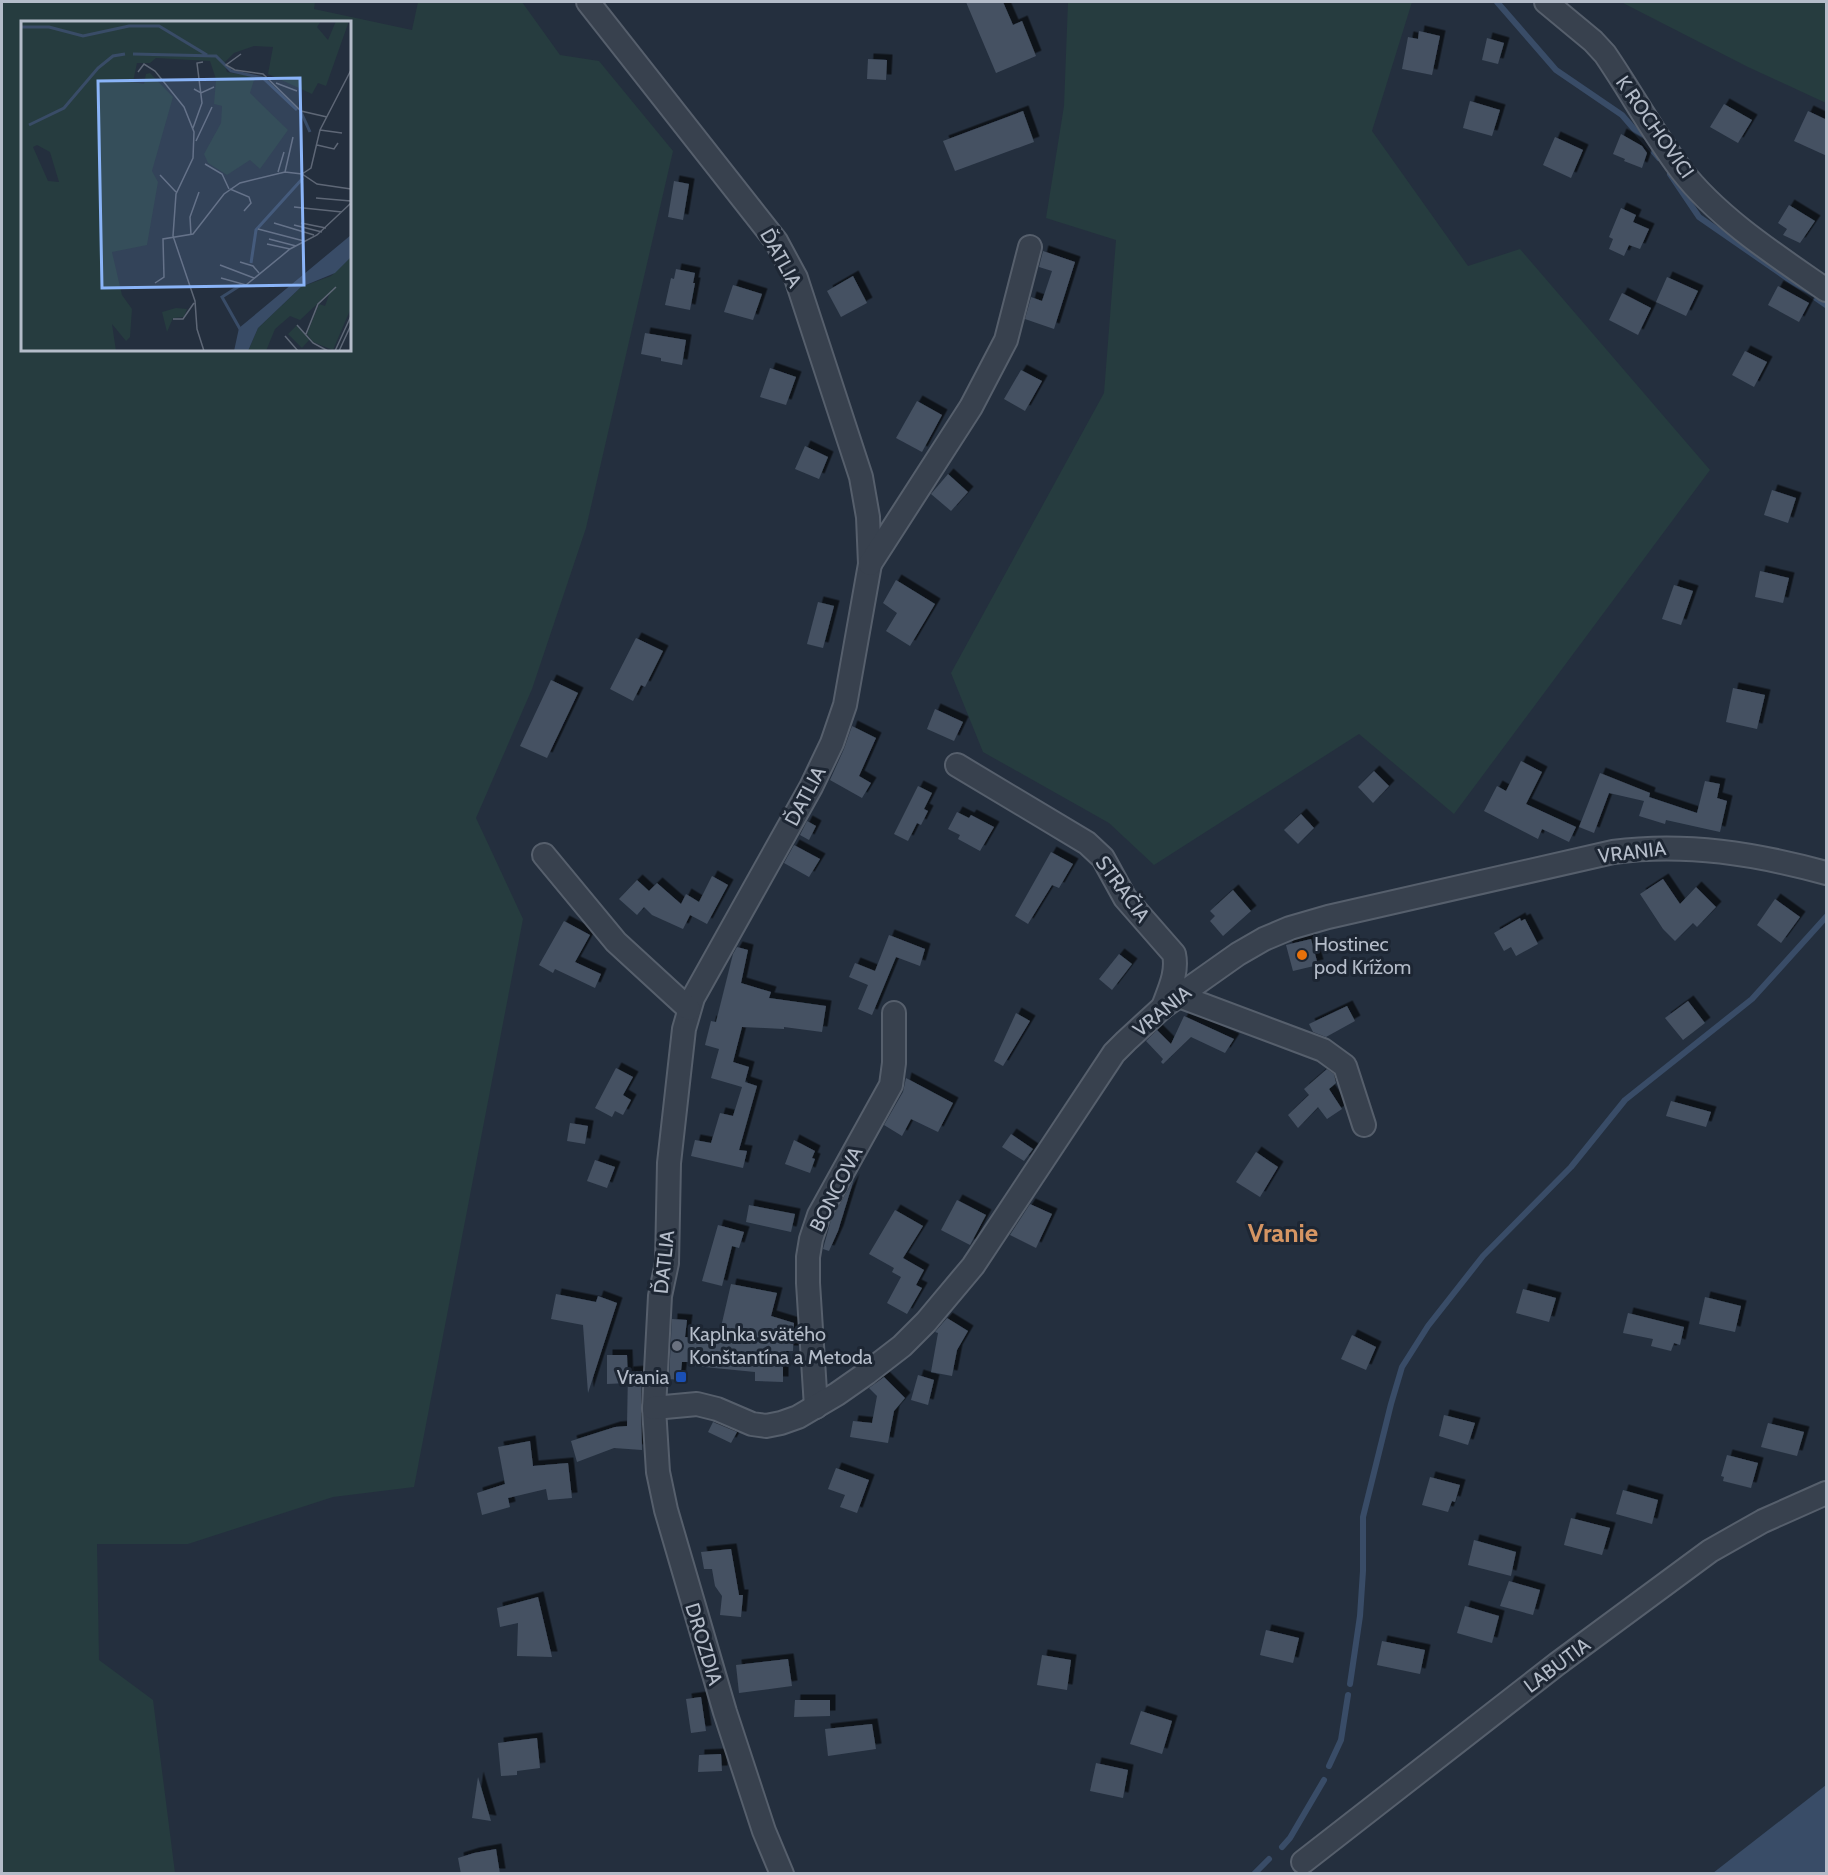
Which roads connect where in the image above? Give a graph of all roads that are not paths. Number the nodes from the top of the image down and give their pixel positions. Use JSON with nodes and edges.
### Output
{"nodes":[{"id":1,"x":588,"y":2,"type":"edge"},
{"id":2,"x":1546,"y":2,"type":"edge"},
{"id":3,"x":1030,"y":247,"type":"dead end"},
{"id":4,"x":1827,"y":290,"type":"edge"},
{"id":5,"x":870,"y":564,"type":"junction"},
{"id":6,"x":957,"y":765,"type":"dead end"},
{"id":7,"x":544,"y":855,"type":"dead end"},
{"id":8,"x":1827,"y":873,"type":"edge"},
{"id":9,"x":1171,"y":1002,"type":"junction"},
{"id":10,"x":689,"y":1010,"type":"junction"},
{"id":11,"x":894,"y":1013,"type":"dead end"},
{"id":12,"x":1364,"y":1125,"type":"dead end"},
{"id":13,"x":816,"y":1407,"type":"junction"},
{"id":14,"x":654,"y":1408,"type":"junction"},
{"id":15,"x":1827,"y":1493,"type":"edge"},
{"id":16,"x":1303,"y":1862,"type":"dead end"},
{"id":17,"x":782,"y":1874,"type":"edge"}],
"edges":[{"from":1,"to":5,"type":"street","name":"ĎATLIA"},
{"from":2,"to":4,"type":"street","name":"K ROCHOVICI"},
{"from":3,"to":5,"type":"street","name":"ĎATLIA"},
{"from":5,"to":10,"type":"street","name":"ĎATLIA"},
{"from":6,"to":9,"type":"street","name":"STRAČIA"},
{"from":7,"to":10,"type":"street"},
{"from":8,"to":9,"type":"street","name":"VRANIA"},
{"from":9,"to":12,"type":"street"},
{"from":9,"to":13,"type":"street","name":"VRANIA"},
{"from":10,"to":14,"type":"street","name":"ĎATLIA"},
{"from":11,"to":13,"type":"street","name":"BONCOVA"},
{"from":13,"to":14,"type":"street","name":"VRANIA"},
{"from":14,"to":17,"type":"street","name":"DROZDIA"},
{"from":15,"to":16,"type":"street","name":"LABUTIA"}]}
